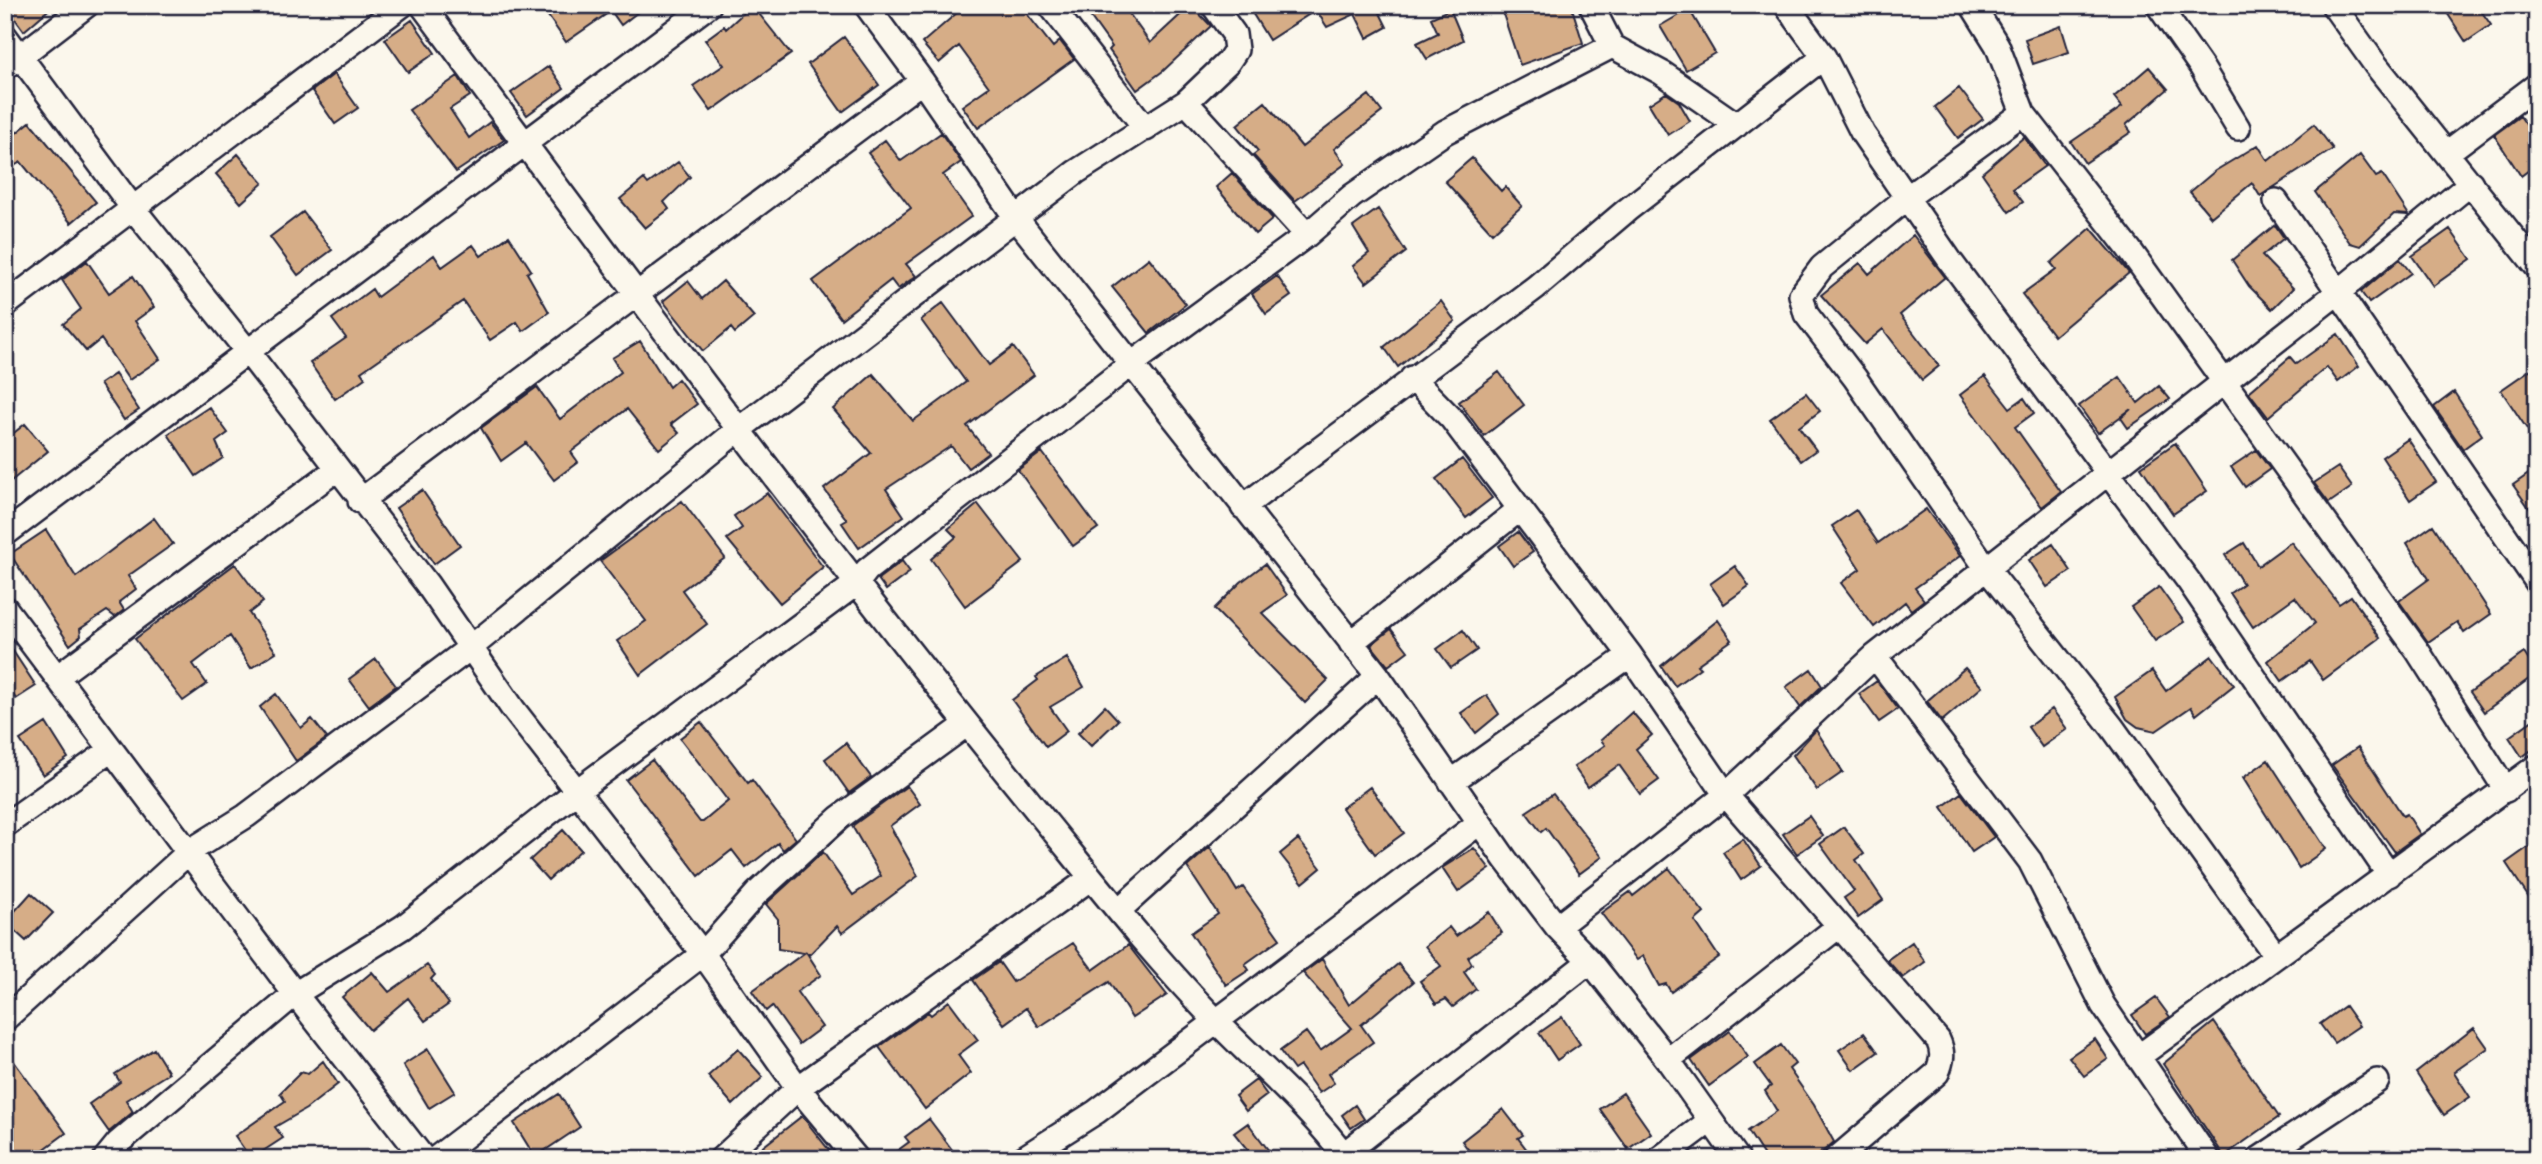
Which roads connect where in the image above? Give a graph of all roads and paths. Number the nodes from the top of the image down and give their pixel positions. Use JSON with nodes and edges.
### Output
{"nodes":[{"id":1,"x":87,"y":5,"type":"edge"},
{"id":2,"x":402,"y":5,"type":"edge"},
{"id":3,"x":422,"y":5,"type":"edge"},
{"id":4,"x":709,"y":5,"type":"edge"},
{"id":5,"x":1050,"y":5,"type":"edge"},
{"id":6,"x":1213,"y":5,"type":"edge"},
{"id":7,"x":1591,"y":5,"type":"edge"},
{"id":8,"x":1786,"y":5,"type":"edge"},
{"id":9,"x":1972,"y":5,"type":"edge"},
{"id":10,"x":2158,"y":5,"type":"edge"},
{"id":11,"x":2333,"y":5,"type":"edge"},
{"id":12,"x":873,"y":8,"type":"edge"},
{"id":13,"x":5,"y":36,"type":"edge"},
{"id":14,"x":1612,"y":46,"type":"junction"},
{"id":15,"x":1824,"y":57,"type":"junction"},
{"id":16,"x":13,"y":62,"type":"edge"},
{"id":17,"x":922,"y":81,"type":"junction"},
{"id":18,"x":2537,"y":85,"type":"edge"},
{"id":19,"x":1186,"y":102,"type":"junction"},
{"id":20,"x":2023,"y":113,"type":"junction"},
{"id":21,"x":1737,"y":125,"type":"junction"},
{"id":22,"x":2238,"y":128,"type":"dead end"},
{"id":23,"x":1146,"y":129,"type":"junction"},
{"id":24,"x":524,"y":144,"type":"junction"},
{"id":25,"x":2448,"y":152,"type":"junction"},
{"id":26,"x":2471,"y":183,"type":"junction"},
{"id":27,"x":1908,"y":197,"type":"junction"},
{"id":28,"x":2276,"y":201,"type":"dead end"},
{"id":29,"x":132,"y":207,"type":"junction"},
{"id":30,"x":1016,"y":218,"type":"junction"},
{"id":31,"x":1307,"y":235,"type":"junction"},
{"id":32,"x":2537,"y":267,"type":"edge"},
{"id":33,"x":2336,"y":294,"type":"junction"},
{"id":34,"x":638,"y":296,"type":"junction"},
{"id":35,"x":5,"y":305,"type":"edge"},
{"id":36,"x":248,"y":352,"type":"junction"},
{"id":37,"x":1130,"y":365,"type":"junction"},
{"id":38,"x":1412,"y":378,"type":"junction"},
{"id":39,"x":2223,"y":380,"type":"junction"},
{"id":40,"x":738,"y":430,"type":"junction"},
{"id":41,"x":337,"y":469,"type":"junction"},
{"id":42,"x":2107,"y":475,"type":"junction"},
{"id":43,"x":360,"y":501,"type":"junction"},
{"id":44,"x":1243,"y":507,"type":"junction"},
{"id":45,"x":1520,"y":509,"type":"junction"},
{"id":46,"x":5,"y":534,"type":"edge"},
{"id":47,"x":1987,"y":569,"type":"junction"},
{"id":48,"x":2537,"y":582,"type":"edge"},
{"id":49,"x":857,"y":583,"type":"junction"},
{"id":50,"x":5,"y":608,"type":"edge"},
{"id":51,"x":1351,"y":643,"type":"junction"},
{"id":52,"x":470,"y":648,"type":"junction"},
{"id":53,"x":1630,"y":655,"type":"junction"},
{"id":54,"x":1875,"y":656,"type":"junction"},
{"id":55,"x":1378,"y":676,"type":"junction"},
{"id":56,"x":57,"y":677,"type":"junction"},
{"id":57,"x":966,"y":725,"type":"junction"},
{"id":58,"x":111,"y":750,"type":"junction"},
{"id":59,"x":2537,"y":766,"type":"edge"},
{"id":60,"x":1451,"y":782,"type":"junction"},
{"id":61,"x":2506,"y":790,"type":"junction"},
{"id":62,"x":577,"y":791,"type":"junction"},
{"id":63,"x":1726,"y":795,"type":"junction"},
{"id":64,"x":1479,"y":823,"type":"junction"},
{"id":65,"x":5,"y":825,"type":"edge"},
{"id":66,"x":190,"y":851,"type":"junction"},
{"id":67,"x":2389,"y":875,"type":"junction"},
{"id":68,"x":1091,"y":878,"type":"junction"},
{"id":69,"x":1119,"y":910,"type":"junction"},
{"id":70,"x":1839,"y":926,"type":"junction"},
{"id":71,"x":1557,"y":927,"type":"junction"},
{"id":72,"x":703,"y":954,"type":"junction"},
{"id":73,"x":2276,"y":956,"type":"junction"},
{"id":74,"x":1590,"y":961,"type":"junction"},
{"id":75,"x":295,"y":994,"type":"junction"},
{"id":76,"x":5,"y":1019,"type":"edge"},
{"id":77,"x":1217,"y":1022,"type":"junction"},
{"id":78,"x":2138,"y":1057,"type":"junction"},
{"id":79,"x":1668,"y":1060,"type":"junction"},
{"id":80,"x":2377,"y":1081,"type":"dead end"},
{"id":81,"x":798,"y":1088,"type":"junction"},
{"id":82,"x":1710,"y":1121,"type":"junction"},
{"id":83,"x":1345,"y":1156,"type":"edge"},
{"id":84,"x":105,"y":1159,"type":"edge"},
{"id":85,"x":424,"y":1159,"type":"edge"},
{"id":86,"x":435,"y":1159,"type":"edge"},
{"id":87,"x":721,"y":1159,"type":"edge"},
{"id":88,"x":857,"y":1159,"type":"edge"},
{"id":89,"x":1022,"y":1159,"type":"edge"},
{"id":90,"x":1659,"y":1159,"type":"edge"},
{"id":91,"x":1738,"y":1159,"type":"edge"},
{"id":92,"x":1836,"y":1159,"type":"edge"},
{"id":93,"x":2208,"y":1159,"type":"edge"},
{"id":94,"x":2259,"y":1159,"type":"edge"}],
"edges":[{"from":1,"to":16,"type":"street"},
{"from":2,"to":29,"type":"street"},
{"from":3,"to":24,"type":"street"},
{"from":4,"to":24,"type":"street"},
{"from":5,"to":23,"type":"street"},
{"from":6,"to":19,"type":"street"},
{"from":7,"to":14,"type":"street"},
{"from":8,"to":15,"type":"street"},
{"from":9,"to":20,"type":"street"},
{"from":10,"to":22,"type":"street"},
{"from":11,"to":25,"type":"street"},
{"from":12,"to":17,"type":"street"},
{"from":13,"to":16,"type":"street"},
{"from":14,"to":21,"type":"street"},
{"from":14,"to":31,"type":"street"},
{"from":15,"to":21,"type":"street"},
{"from":15,"to":27,"type":"street"},
{"from":16,"to":29,"type":"street"},
{"from":17,"to":30,"type":"street"},
{"from":17,"to":34,"type":"street"},
{"from":18,"to":25,"type":"street"},
{"from":19,"to":23,"type":"street"},
{"from":19,"to":31,"type":"street"},
{"from":20,"to":27,"type":"street"},
{"from":20,"to":39,"type":"street"},
{"from":21,"to":38,"type":"street"},
{"from":23,"to":30,"type":"street"},
{"from":24,"to":34,"type":"street"},
{"from":24,"to":36,"type":"street"},
{"from":25,"to":26,"type":"street"},
{"from":26,"to":32,"type":"street"},
{"from":26,"to":33,"type":"street"},
{"from":27,"to":42,"type":"street"},
{"from":27,"to":47,"type":"street"},
{"from":28,"to":33,"type":"street"},
{"from":29,"to":35,"type":"street"},
{"from":29,"to":36,"type":"street"},
{"from":30,"to":37,"type":"street"},
{"from":30,"to":40,"type":"street"},
{"from":31,"to":37,"type":"street"},
{"from":33,"to":39,"type":"street"},
{"from":33,"to":48,"type":"street"},
{"from":34,"to":40,"type":"street"},
{"from":34,"to":43,"type":"street"},
{"from":36,"to":41,"type":"street"},
{"from":36,"to":46,"type":"street"},
{"from":37,"to":44,"type":"street"},
{"from":37,"to":49,"type":"street"},
{"from":38,"to":44,"type":"street"},
{"from":38,"to":45,"type":"street"},
{"from":39,"to":42,"type":"street"},
{"from":39,"to":61,"type":"street"},
{"from":40,"to":49,"type":"street"},
{"from":40,"to":52,"type":"street"},
{"from":41,"to":43,"type":"street"},
{"from":41,"to":56,"type":"street"},
{"from":42,"to":47,"type":"street"},
{"from":42,"to":67,"type":"street"},
{"from":43,"to":52,"type":"street"},
{"from":44,"to":51,"type":"street"},
{"from":45,"to":51,"type":"street"},
{"from":45,"to":53,"type":"street"},
{"from":47,"to":54,"type":"street"},
{"from":47,"to":73,"type":"street"},
{"from":49,"to":57,"type":"street"},
{"from":49,"to":62,"type":"street"},
{"from":50,"to":56,"type":"street"},
{"from":51,"to":55,"type":"street"},
{"from":52,"to":62,"type":"street"},
{"from":52,"to":66,"type":"street"},
{"from":53,"to":60,"type":"street"},
{"from":53,"to":63,"type":"street"},
{"from":54,"to":63,"type":"street"},
{"from":54,"to":78,"type":"street"},
{"from":55,"to":60,"type":"street"},
{"from":55,"to":69,"type":"street"},
{"from":56,"to":58,"type":"street"},
{"from":57,"to":68,"type":"street"},
{"from":57,"to":72,"type":"street"},
{"from":58,"to":65,"type":"street"},
{"from":58,"to":66,"type":"street"},
{"from":59,"to":61,"type":"street"},
{"from":60,"to":64,"type":"street"},
{"from":61,"to":67,"type":"street"},
{"from":62,"to":72,"type":"street"},
{"from":62,"to":75,"type":"street"},
{"from":63,"to":70,"type":"street"},
{"from":63,"to":71,"type":"street"},
{"from":64,"to":71,"type":"street"},
{"from":64,"to":77,"type":"street"},
{"from":66,"to":75,"type":"street"},
{"from":66,"to":76,"type":"street"},
{"from":67,"to":73,"type":"street"},
{"from":68,"to":69,"type":"street"},
{"from":68,"to":81,"type":"street"},
{"from":69,"to":77,"type":"street"},
{"from":70,"to":79,"type":"street"},
{"from":70,"to":92,"type":"street"},
{"from":71,"to":74,"type":"street"},
{"from":72,"to":81,"type":"street"},
{"from":72,"to":86,"type":"street"},
{"from":73,"to":78,"type":"street"},
{"from":74,"to":79,"type":"street"},
{"from":74,"to":83,"type":"street"},
{"from":75,"to":84,"type":"street"},
{"from":75,"to":85,"type":"street"},
{"from":77,"to":83,"type":"street"},
{"from":77,"to":89,"type":"street"},
{"from":78,"to":93,"type":"street"},
{"from":79,"to":82,"type":"street"},
{"from":80,"to":94,"type":"street"},
{"from":81,"to":87,"type":"street"},
{"from":81,"to":88,"type":"street"},
{"from":82,"to":90,"type":"street"},
{"from":82,"to":91,"type":"street"}]}
